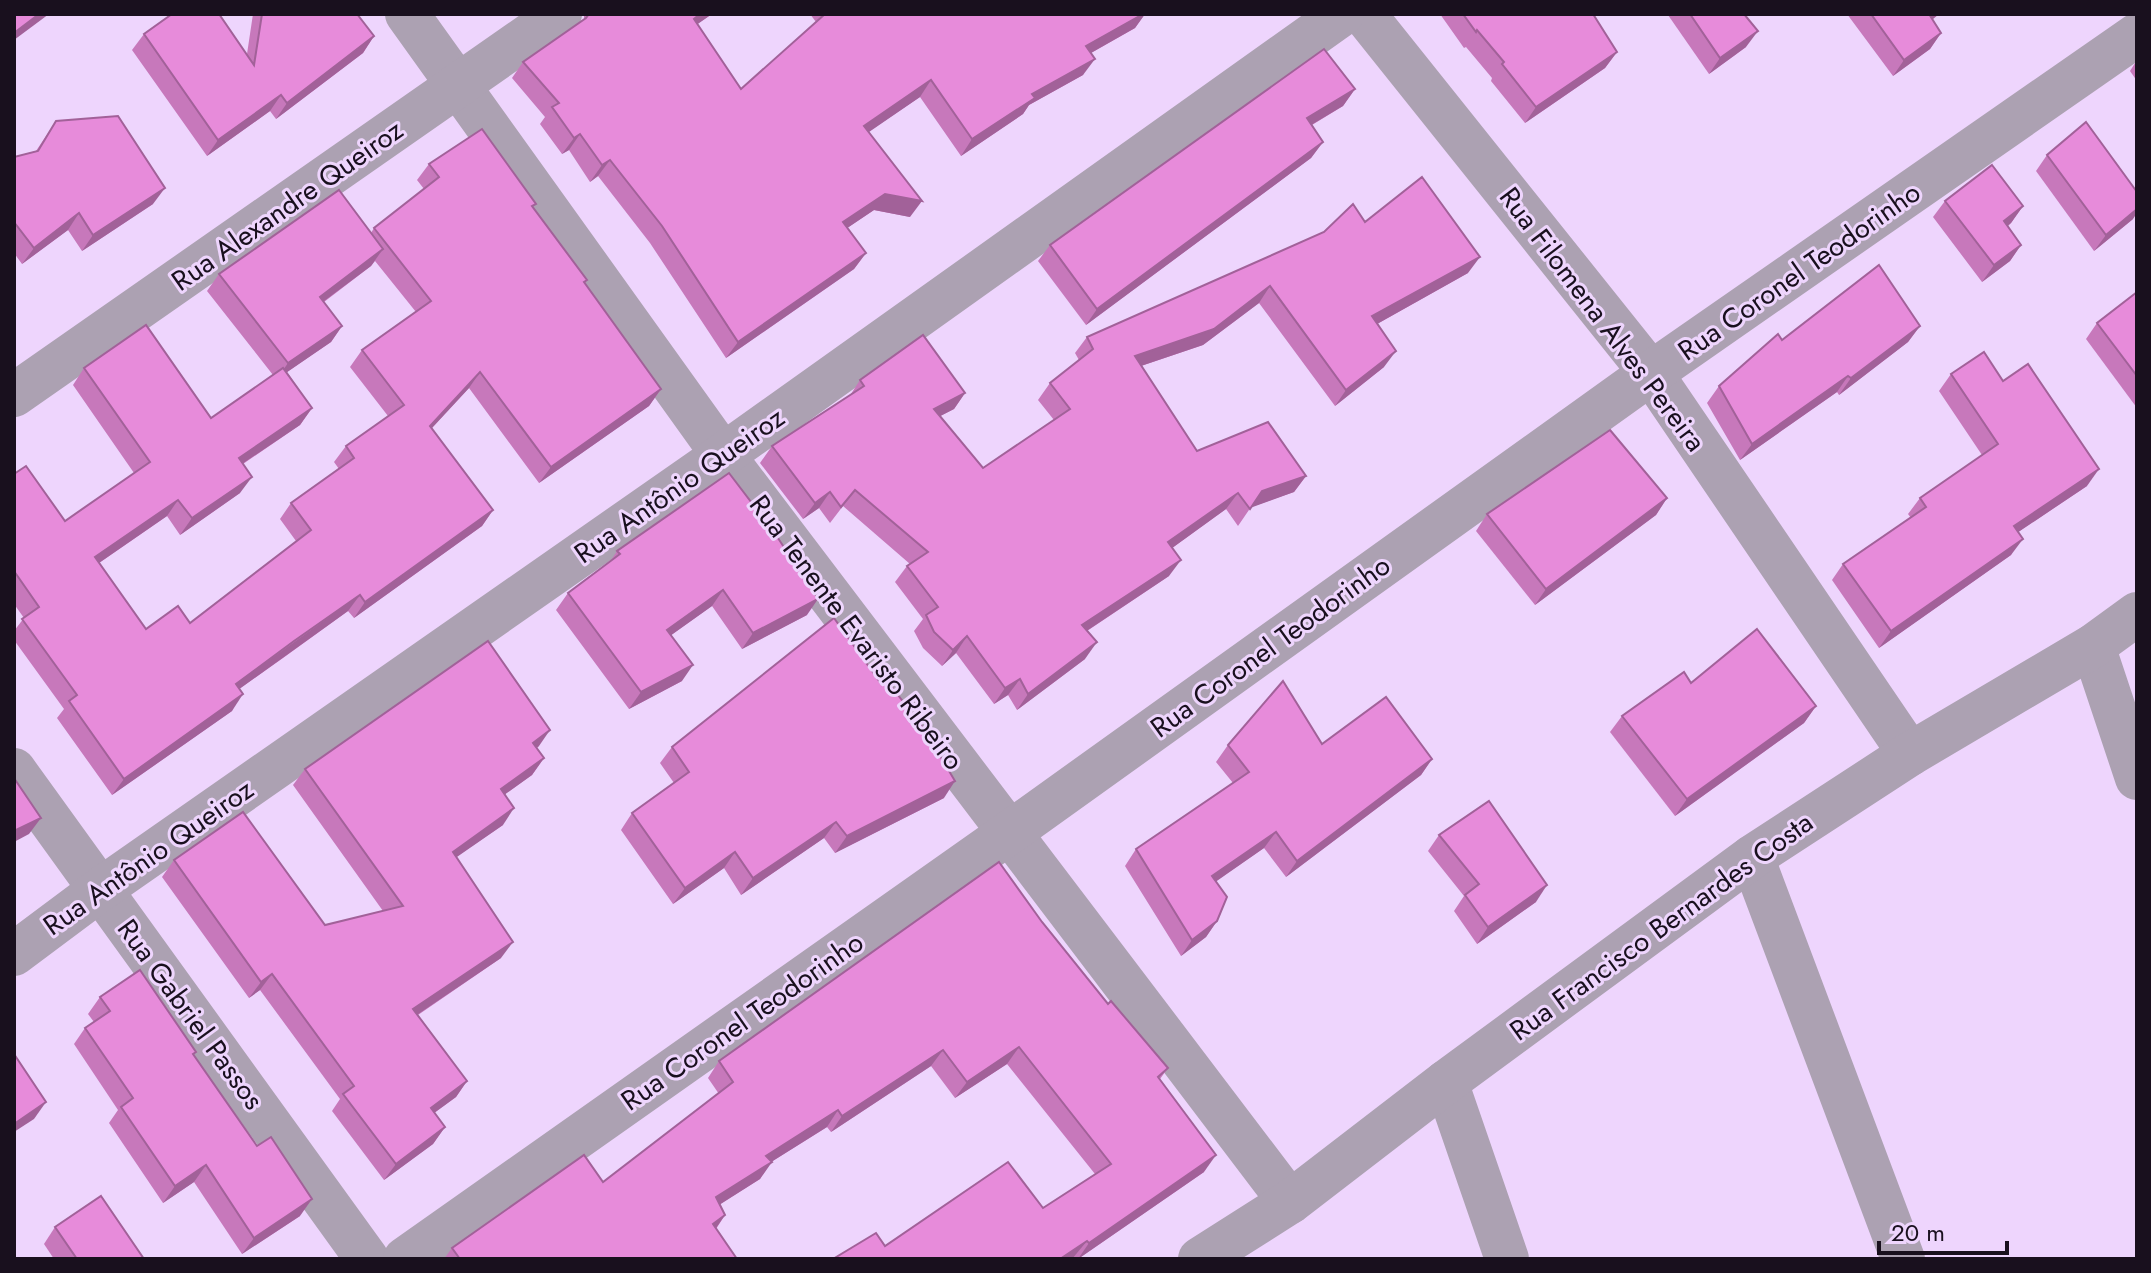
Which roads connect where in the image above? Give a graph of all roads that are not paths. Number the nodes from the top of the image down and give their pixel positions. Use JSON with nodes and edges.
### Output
{"nodes":[{"id":1,"x":407,"y":14,"type":"edge"},
{"id":2,"x":560,"y":14,"type":"edge"},
{"id":3,"x":1342,"y":14,"type":"edge"},
{"id":4,"x":1364,"y":14,"type":"edge"},
{"id":5,"x":2137,"y":35,"type":"edge"},
{"id":6,"x":459,"y":85,"type":"junction"},
{"id":7,"x":1651,"y":373,"type":"junction"},
{"id":8,"x":14,"y":395,"type":"edge"},
{"id":9,"x":723,"y":455,"type":"junction"},
{"id":10,"x":2137,"y":614,"type":"edge"},
{"id":11,"x":2093,"y":646,"type":"junction"},
{"id":12,"x":1910,"y":754,"type":"junction"},
{"id":13,"x":14,"y":770,"type":"edge"},
{"id":14,"x":2137,"y":778,"type":"edge"},
{"id":15,"x":1009,"y":833,"type":"junction"},
{"id":16,"x":1752,"y":857,"type":"junction"},
{"id":17,"x":101,"y":889,"type":"junction"},
{"id":18,"x":14,"y":954,"type":"edge"},
{"id":19,"x":1446,"y":1082,"type":"junction"},
{"id":20,"x":1290,"y":1202,"type":"junction"},
{"id":21,"x":367,"y":1259,"type":"edge"},
{"id":22,"x":405,"y":1259,"type":"edge"},
{"id":23,"x":1200,"y":1259,"type":"edge"},
{"id":24,"x":1507,"y":1259,"type":"edge"},
{"id":25,"x":1903,"y":1259,"type":"edge"}],
"edges":[{"from":1,"to":6,"type":"street","name":"Rua Tenente Evaristo Ribeiro"},
{"from":2,"to":6,"type":"street","name":"Rua Alexandre Queiroz"},
{"from":3,"to":9,"type":"street","name":"Rua Antônio Queiroz"},
{"from":4,"to":7,"type":"street","name":"Rua Filomena Alves Pereira"},
{"from":5,"to":7,"type":"street","name":"Rua Coronel Teodorinho"},
{"from":6,"to":8,"type":"street","name":"Rua Alexandre Queiroz"},
{"from":6,"to":9,"type":"street","name":"Rua Tenente Evaristo Ribeiro"},
{"from":7,"to":12,"type":"street","name":"Rua Filomena Alves Pereira"},
{"from":7,"to":15,"type":"street","name":"Rua Coronel Teodorinho"},
{"from":9,"to":15,"type":"street","name":"Rua Tenente Evaristo Ribeiro"},
{"from":9,"to":17,"type":"street","name":"Rua Antônio Queiroz"},
{"from":10,"to":11,"type":"street","name":"Rua Francisco Bernardes Costa"},
{"from":11,"to":12,"type":"street","name":"Rua Francisco Bernardes Costa"},
{"from":11,"to":14,"type":"street"},
{"from":12,"to":16,"type":"street","name":"Rua Francisco Bernardes Costa"},
{"from":13,"to":17,"type":"street","name":"Rua Gabriel Passos"},
{"from":15,"to":20,"type":"street","name":"Rua Tenente Evaristo Ribeiro"},
{"from":15,"to":22,"type":"street","name":"Rua Coronel Teodorinho"},
{"from":16,"to":19,"type":"street","name":"Rua Francisco Bernardes Costa"},
{"from":16,"to":25,"type":"street"},
{"from":17,"to":18,"type":"street","name":"Rua Antônio Queiroz"},
{"from":17,"to":21,"type":"street","name":"Rua Gabriel Passos"},
{"from":19,"to":20,"type":"street","name":"Rua Francisco Bernardes Costa"},
{"from":19,"to":24,"type":"street"},
{"from":20,"to":23,"type":"street","name":"Rua Francisco Bernardes Costa"}]}
